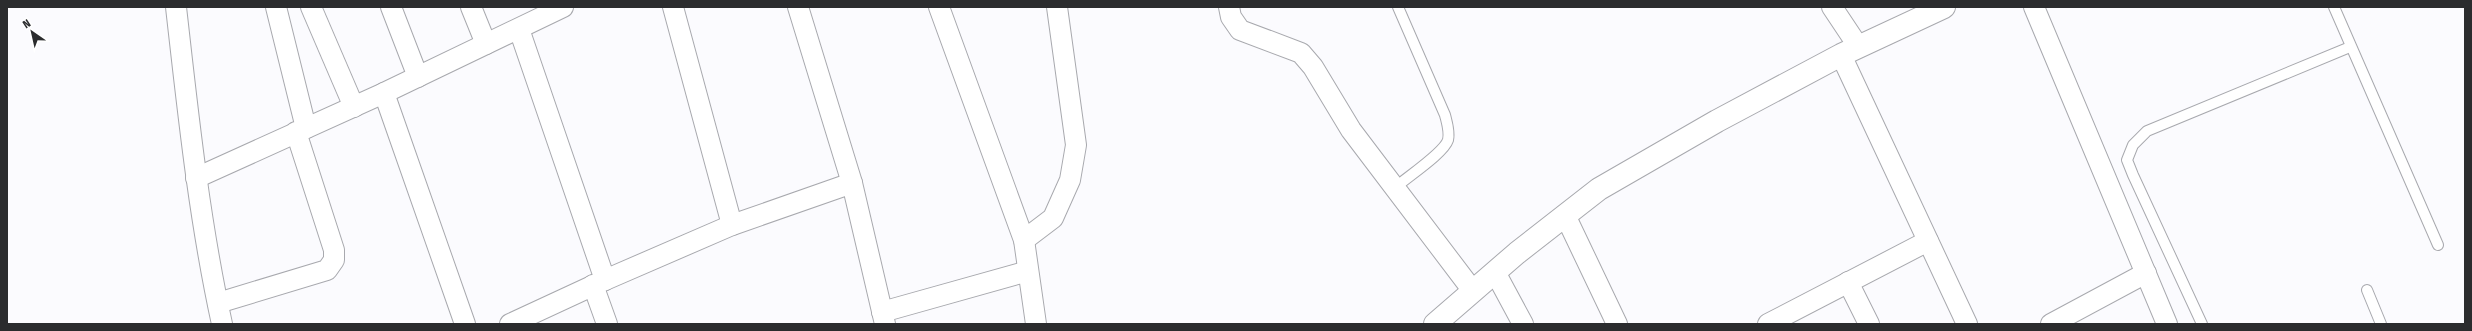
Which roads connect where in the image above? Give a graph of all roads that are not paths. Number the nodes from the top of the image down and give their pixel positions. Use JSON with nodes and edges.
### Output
{"nodes":[{"id":1,"x":176,"y":7,"type":"edge"},
{"id":2,"x":276,"y":7,"type":"edge"},
{"id":3,"x":311,"y":7,"type":"edge"},
{"id":4,"x":391,"y":7,"type":"edge"},
{"id":5,"x":471,"y":7,"type":"edge"},
{"id":6,"x":673,"y":7,"type":"edge"},
{"id":7,"x":798,"y":7,"type":"edge"},
{"id":8,"x":939,"y":7,"type":"edge"},
{"id":9,"x":1057,"y":7,"type":"edge"},
{"id":10,"x":1229,"y":7,"type":"edge"},
{"id":11,"x":1398,"y":7,"type":"edge"},
{"id":12,"x":1832,"y":7,"type":"edge"},
{"id":13,"x":1944,"y":7,"type":"edge"},
{"id":14,"x":2034,"y":7,"type":"edge"},
{"id":15,"x":2334,"y":7,"type":"edge"},
{"id":16,"x":555,"y":9,"type":"edge"},
{"id":17,"x":519,"y":29,"type":"junction"},
{"id":18,"x":486,"y":44,"type":"junction"},
{"id":19,"x":2350,"y":47,"type":"junction"},
{"id":20,"x":1849,"y":50,"type":"junction"},
{"id":21,"x":418,"y":77,"type":"junction"},
{"id":22,"x":384,"y":93,"type":"junction"},
{"id":23,"x":354,"y":107,"type":"junction"},
{"id":24,"x":301,"y":130,"type":"junction"},
{"id":25,"x":196,"y":178,"type":"junction"},
{"id":26,"x":852,"y":183,"type":"junction"},
{"id":27,"x":1396,"y":187,"type":"junction"},
{"id":28,"x":1565,"y":215,"type":"junction"},
{"id":29,"x":732,"y":225,"type":"junction"},
{"id":30,"x":1024,"y":240,"type":"junction"},
{"id":31,"x":1928,"y":241,"type":"junction"},
{"id":32,"x":2438,"y":245,"type":"dead end"},
{"id":33,"x":1028,"y":271,"type":"junction"},
{"id":34,"x":1495,"y":272,"type":"junction"},
{"id":35,"x":2146,"y":273,"type":"junction"},
{"id":36,"x":1848,"y":282,"type":"junction"},
{"id":37,"x":599,"y":283,"type":"junction"},
{"id":38,"x":2367,"y":290,"type":"dead end"},
{"id":39,"x":1473,"y":291,"type":"junction"},
{"id":40,"x":218,"y":303,"type":"junction"},
{"id":41,"x":884,"y":318,"type":"edge"},
{"id":42,"x":513,"y":323,"type":"edge"},
{"id":43,"x":222,"y":324,"type":"edge"},
{"id":44,"x":464,"y":324,"type":"edge"},
{"id":45,"x":607,"y":324,"type":"edge"},
{"id":46,"x":1036,"y":324,"type":"edge"},
{"id":47,"x":1434,"y":324,"type":"edge"},
{"id":48,"x":1523,"y":324,"type":"edge"},
{"id":49,"x":1617,"y":324,"type":"edge"},
{"id":50,"x":1768,"y":324,"type":"edge"},
{"id":51,"x":1869,"y":324,"type":"edge"},
{"id":52,"x":1967,"y":324,"type":"edge"},
{"id":53,"x":2051,"y":324,"type":"edge"},
{"id":54,"x":2167,"y":324,"type":"edge"},
{"id":55,"x":2202,"y":324,"type":"edge"},
{"id":56,"x":2381,"y":324,"type":"edge"}],
"edges":[{"from":1,"to":25,"type":"street"},
{"from":2,"to":24,"type":"street"},
{"from":3,"to":23,"type":"street"},
{"from":4,"to":21,"type":"street"},
{"from":5,"to":18,"type":"street"},
{"from":6,"to":29,"type":"street"},
{"from":7,"to":26,"type":"street"},
{"from":8,"to":30,"type":"street"},
{"from":9,"to":30,"type":"street"},
{"from":10,"to":27,"type":"street"},
{"from":11,"to":27,"type":"lane"},
{"from":12,"to":20,"type":"street"},
{"from":13,"to":20,"type":"street"},
{"from":14,"to":35,"type":"street"},
{"from":15,"to":19,"type":"lane"},
{"from":16,"to":17,"type":"street"},
{"from":17,"to":18,"type":"street"},
{"from":17,"to":37,"type":"street"},
{"from":18,"to":21,"type":"street"},
{"from":19,"to":32,"type":"lane"},
{"from":19,"to":55,"type":"lane"},
{"from":20,"to":28,"type":"street"},
{"from":20,"to":31,"type":"street"},
{"from":21,"to":22,"type":"street"},
{"from":22,"to":23,"type":"street"},
{"from":22,"to":44,"type":"street"},
{"from":23,"to":24,"type":"street"},
{"from":24,"to":25,"type":"street"},
{"from":24,"to":40,"type":"street"},
{"from":25,"to":40,"type":"street"},
{"from":26,"to":29,"type":"street"},
{"from":26,"to":41,"type":"street"},
{"from":27,"to":39,"type":"street"},
{"from":28,"to":34,"type":"street"},
{"from":28,"to":49,"type":"street"},
{"from":29,"to":37,"type":"street"},
{"from":30,"to":33,"type":"street"},
{"from":31,"to":36,"type":"street"},
{"from":31,"to":52,"type":"street"},
{"from":33,"to":41,"type":"street"},
{"from":33,"to":46,"type":"street"},
{"from":34,"to":39,"type":"street"},
{"from":34,"to":48,"type":"street"},
{"from":35,"to":53,"type":"street"},
{"from":35,"to":54,"type":"street"},
{"from":36,"to":50,"type":"street"},
{"from":36,"to":51,"type":"street"},
{"from":37,"to":42,"type":"street"},
{"from":37,"to":45,"type":"street"},
{"from":38,"to":56,"type":"lane"},
{"from":39,"to":47,"type":"street"},
{"from":40,"to":43,"type":"street"}]}
